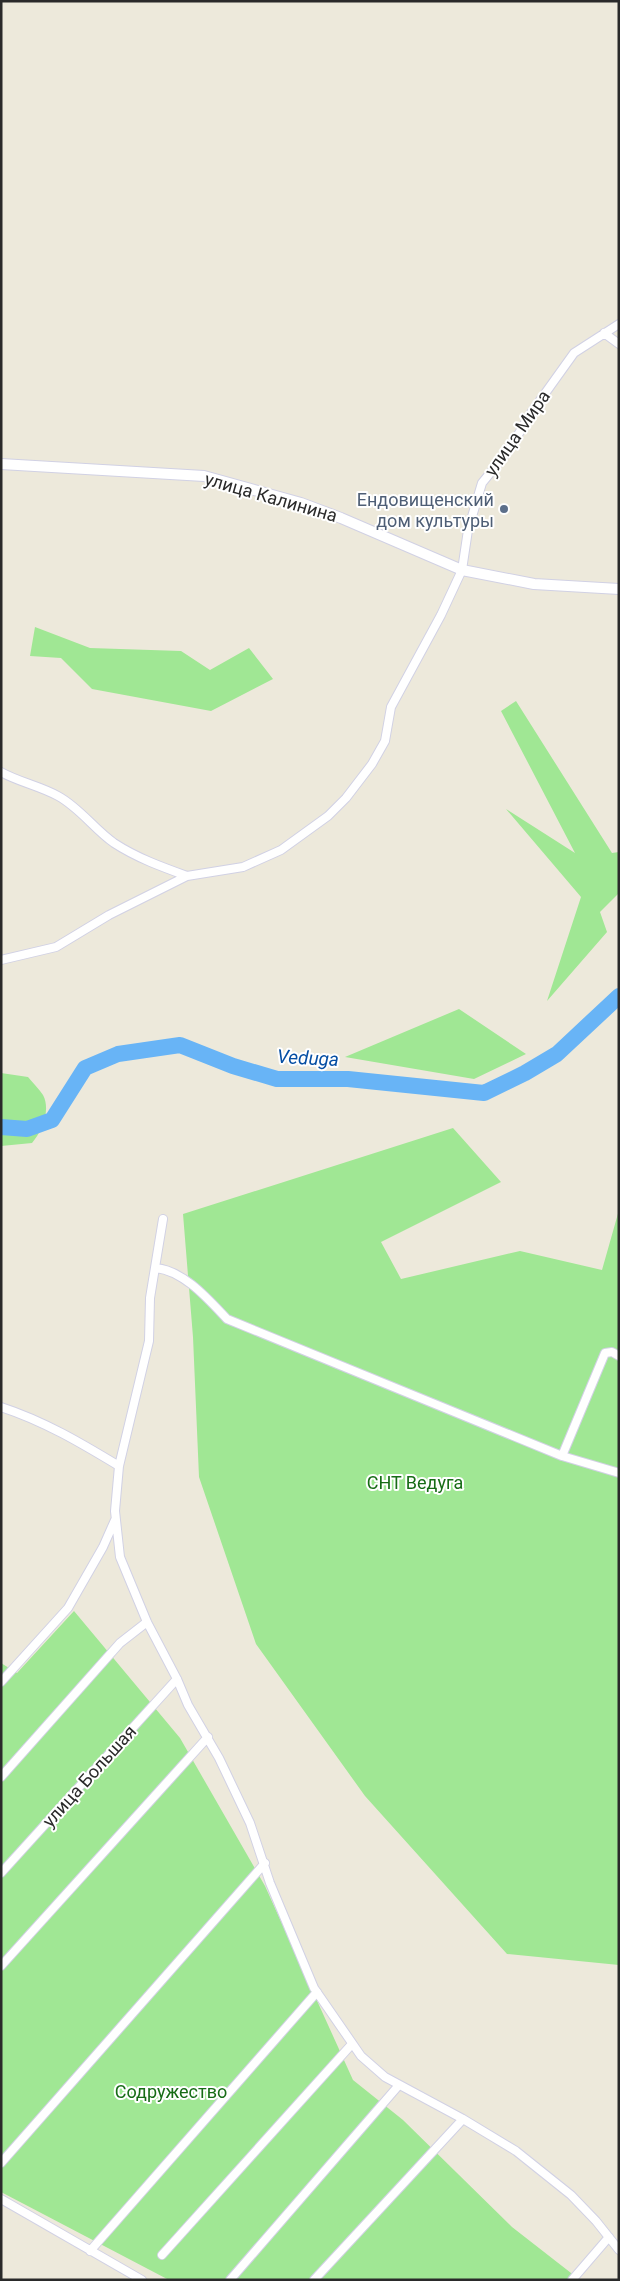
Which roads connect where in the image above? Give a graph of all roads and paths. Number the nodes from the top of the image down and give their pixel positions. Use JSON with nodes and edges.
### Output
{"nodes":[{"id":1,"x":619,"y":324,"type":"edge"},
{"id":2,"x":604,"y":332,"type":"junction"},
{"id":3,"x":619,"y":344,"type":"edge"},
{"id":4,"x":1,"y":464,"type":"edge"},
{"id":5,"x":462,"y":570,"type":"junction"},
{"id":6,"x":619,"y":589,"type":"edge"},
{"id":7,"x":1,"y":772,"type":"edge"},
{"id":8,"x":188,"y":876,"type":"junction"},
{"id":9,"x":1,"y":960,"type":"edge"},
{"id":10,"x":163,"y":1219,"type":"dead end"},
{"id":11,"x":156,"y":1268,"type":"junction"},
{"id":12,"x":619,"y":1356,"type":"edge"},
{"id":13,"x":1,"y":1407,"type":"edge"},
{"id":14,"x":562,"y":1456,"type":"junction"},
{"id":15,"x":118,"y":1466,"type":"junction"},
{"id":16,"x":619,"y":1473,"type":"edge"},
{"id":17,"x":116,"y":1519,"type":"junction"},
{"id":18,"x":147,"y":1622,"type":"junction"},
{"id":19,"x":177,"y":1679,"type":"junction"},
{"id":20,"x":1,"y":1682,"type":"edge"},
{"id":21,"x":208,"y":1738,"type":"junction"},
{"id":22,"x":1,"y":1777,"type":"edge"},
{"id":23,"x":265,"y":1863,"type":"junction"},
{"id":24,"x":1,"y":1873,"type":"edge"},
{"id":25,"x":1,"y":1966,"type":"edge"},
{"id":26,"x":318,"y":1992,"type":"junction"},
{"id":27,"x":352,"y":2044,"type":"junction"},
{"id":28,"x":399,"y":2085,"type":"junction"},
{"id":29,"x":463,"y":2119,"type":"junction"},
{"id":30,"x":1,"y":2163,"type":"edge"},
{"id":31,"x":1,"y":2200,"type":"edge"},
{"id":32,"x":608,"y":2237,"type":"junction"},
{"id":33,"x":619,"y":2250,"type":"edge"},
{"id":34,"x":90,"y":2251,"type":"junction"},
{"id":35,"x":162,"y":2255,"type":"dead end"},
{"id":36,"x":142,"y":2280,"type":"edge"},
{"id":37,"x":230,"y":2280,"type":"edge"},
{"id":38,"x":314,"y":2280,"type":"edge"},
{"id":39,"x":572,"y":2280,"type":"edge"}],
"edges":[{"from":1,"to":2,"type":"street","name":"улица Мира"},
{"from":2,"to":3,"type":"street"},
{"from":2,"to":5,"type":"street","name":"улица Мира"},
{"from":4,"to":5,"type":"street","name":"улица Калинина"},
{"from":5,"to":6,"type":"street","name":"улица Калинина"},
{"from":5,"to":8,"type":"street","name":"улица Мира"},
{"from":7,"to":8,"type":"street"},
{"from":8,"to":9,"type":"street"},
{"from":10,"to":11,"type":"street"},
{"from":11,"to":14,"type":"street"},
{"from":11,"to":15,"type":"street"},
{"from":12,"to":14,"type":"street"},
{"from":13,"to":15,"type":"street"},
{"from":14,"to":16,"type":"street"},
{"from":15,"to":17,"type":"street"},
{"from":17,"to":18,"type":"street"},
{"from":17,"to":20,"type":"street"},
{"from":18,"to":19,"type":"street"},
{"from":18,"to":22,"type":"street"},
{"from":19,"to":21,"type":"street"},
{"from":19,"to":24,"type":"street","name":"улица Большая"},
{"from":21,"to":23,"type":"street"},
{"from":21,"to":25,"type":"street"},
{"from":23,"to":26,"type":"street"},
{"from":23,"to":30,"type":"street"},
{"from":26,"to":27,"type":"street"},
{"from":26,"to":34,"type":"street"},
{"from":27,"to":28,"type":"street"},
{"from":27,"to":35,"type":"street"},
{"from":28,"to":29,"type":"street"},
{"from":28,"to":37,"type":"street"},
{"from":29,"to":32,"type":"street"},
{"from":29,"to":38,"type":"street"},
{"from":31,"to":34,"type":"street"},
{"from":32,"to":33,"type":"street"},
{"from":32,"to":39,"type":"street"},
{"from":34,"to":36,"type":"street"}]}
